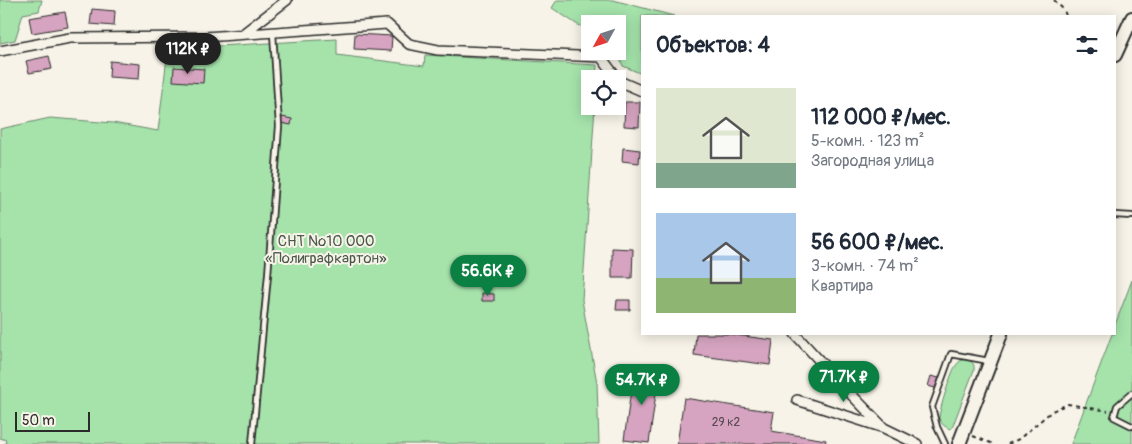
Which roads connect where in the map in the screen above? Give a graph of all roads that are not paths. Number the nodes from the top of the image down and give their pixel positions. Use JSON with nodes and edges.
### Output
{"nodes":[{"id":1,"x":287,"y":0,"type":"edge"},
{"id":2,"x":1132,"y":18,"type":"edge"},
{"id":3,"x":244,"y":33,"type":"junction"},
{"id":4,"x":273,"y":33,"type":"junction"},
{"id":5,"x":0,"y":51,"type":"edge"},
{"id":6,"x":1116,"y":53,"type":"edge"},
{"id":7,"x":641,"y":91,"type":"edge"},
{"id":8,"x":1116,"y":215,"type":"edge"},
{"id":9,"x":1132,"y":216,"type":"edge"},
{"id":10,"x":796,"y":335,"type":"edge"},
{"id":11,"x":1001,"y":335,"type":"edge"},
{"id":12,"x":991,"y":361,"type":"junction"},
{"id":13,"x":1132,"y":393,"type":"edge"},
{"id":14,"x":797,"y":400,"type":"dead end"},
{"id":15,"x":1132,"y":426,"type":"edge"},
{"id":16,"x":884,"y":428,"type":"junction"},
{"id":17,"x":961,"y":438,"type":"edge"},
{"id":18,"x":252,"y":444,"type":"edge"},
{"id":19,"x":917,"y":444,"type":"edge"},
{"id":20,"x":945,"y":444,"type":"edge"}],
"edges":[{"from":1,"to":3,"type":"street"},
{"from":2,"to":6,"type":"main road"},
{"from":3,"to":4,"type":"street"},
{"from":3,"to":5,"type":"street"},
{"from":4,"to":7,"type":"street"},
{"from":4,"to":18,"type":"lane"},
{"from":8,"to":9,"type":"lane"},
{"from":10,"to":16,"type":"street"},
{"from":11,"to":12,"type":"main road"},
{"from":12,"to":17,"type":"main road"},
{"from":12,"to":20,"type":"lane"},
{"from":13,"to":15,"type":"lane"},
{"from":14,"to":16,"type":"street"},
{"from":16,"to":19,"type":"street"}]}
